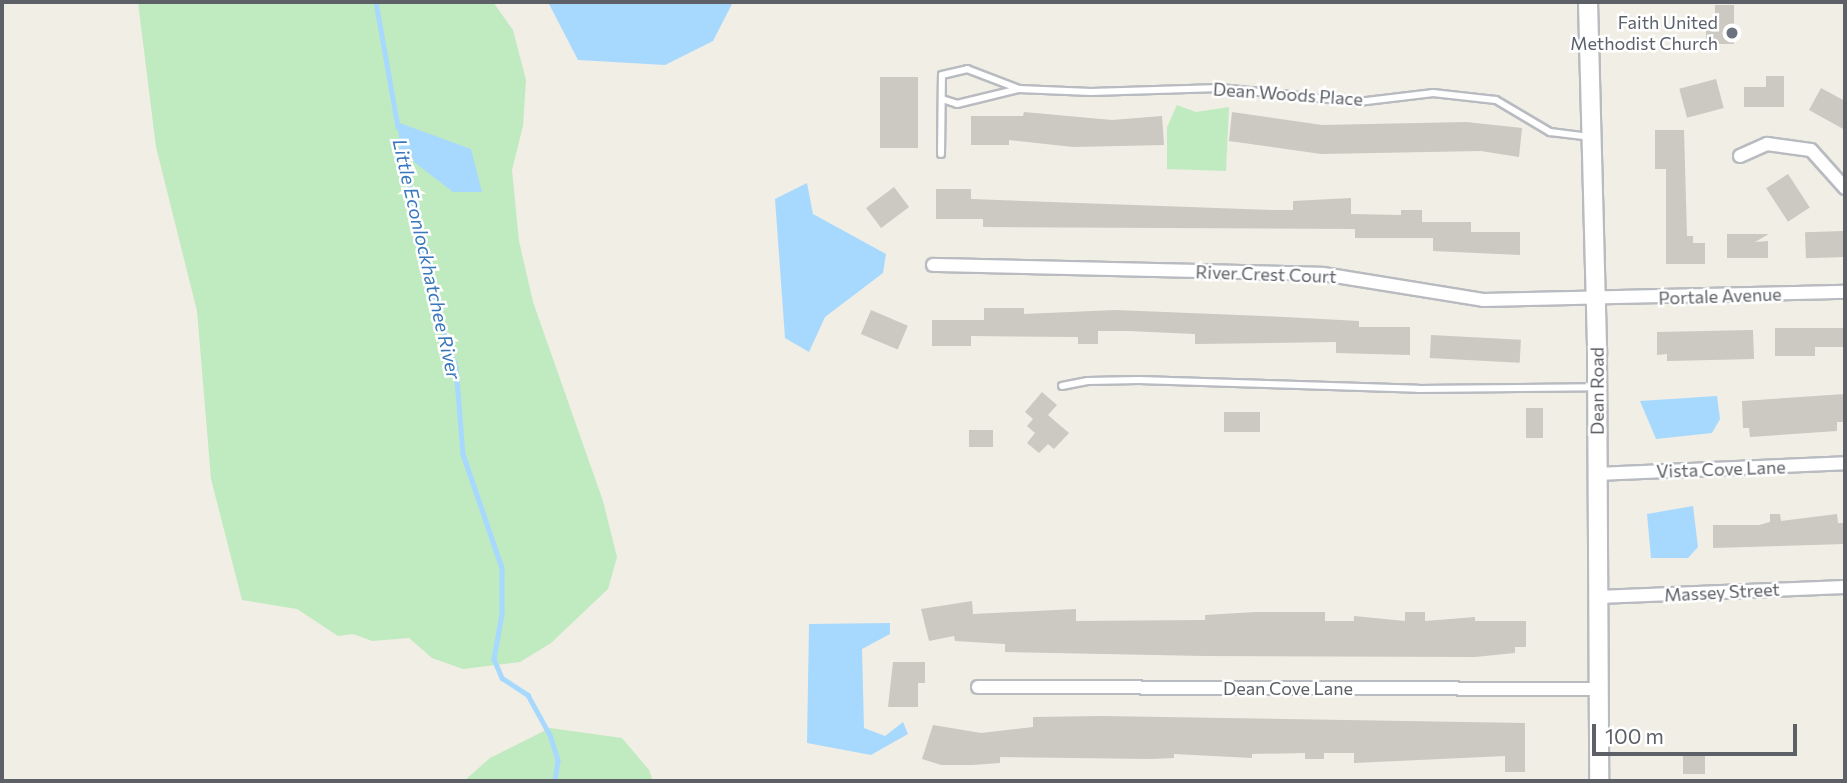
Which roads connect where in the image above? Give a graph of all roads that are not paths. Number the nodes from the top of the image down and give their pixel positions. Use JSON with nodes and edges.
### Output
{"nodes":[{"id":1,"x":1588,"y":2,"type":"edge"},
{"id":2,"x":1018,"y":89,"type":"junction"},
{"id":3,"x":942,"y":99,"type":"junction"},
{"id":4,"x":1590,"y":137,"type":"junction"},
{"id":5,"x":941,"y":154,"type":"dead end"},
{"id":6,"x":1740,"y":156,"type":"dead end"},
{"id":7,"x":1845,"y":188,"type":"edge"},
{"id":8,"x":933,"y":265,"type":"dead end"},
{"id":9,"x":1845,"y":292,"type":"edge"},
{"id":10,"x":1596,"y":300,"type":"junction"},
{"id":11,"x":1062,"y":386,"type":"dead end"},
{"id":12,"x":1597,"y":386,"type":"junction"},
{"id":13,"x":1845,"y":463,"type":"edge"},
{"id":14,"x":1597,"y":474,"type":"junction"},
{"id":15,"x":1845,"y":587,"type":"edge"},
{"id":16,"x":1598,"y":597,"type":"junction"},
{"id":17,"x":978,"y":687,"type":"dead end"},
{"id":18,"x":1598,"y":689,"type":"junction"},
{"id":19,"x":1599,"y":781,"type":"edge"}],
"edges":[{"from":1,"to":4,"type":"main road","name":"Dean Road"},
{"from":2,"to":3,"type":"lane"},
{"from":2,"to":3,"type":"lane"},
{"from":2,"to":4,"type":"lane","name":"Dean Woods Place"},
{"from":3,"to":5,"type":"lane"},
{"from":4,"to":10,"type":"main road","name":"Dean Road"},
{"from":6,"to":7,"type":"street"},
{"from":8,"to":10,"type":"street","name":"River Crest Court"},
{"from":9,"to":10,"type":"street","name":"Portale Avenue"},
{"from":10,"to":12,"type":"main road","name":"Dean Road"},
{"from":11,"to":12,"type":"lane"},
{"from":12,"to":14,"type":"main road","name":"Dean Road"},
{"from":13,"to":14,"type":"street","name":"Vista Cove Lane"},
{"from":14,"to":16,"type":"main road","name":"Dean Road"},
{"from":15,"to":16,"type":"street","name":"Massey Street"},
{"from":16,"to":18,"type":"main road","name":"Dean Road"},
{"from":17,"to":18,"type":"street","name":"Dean Cove Lane"},
{"from":18,"to":19,"type":"main road","name":"Dean Road"}]}
